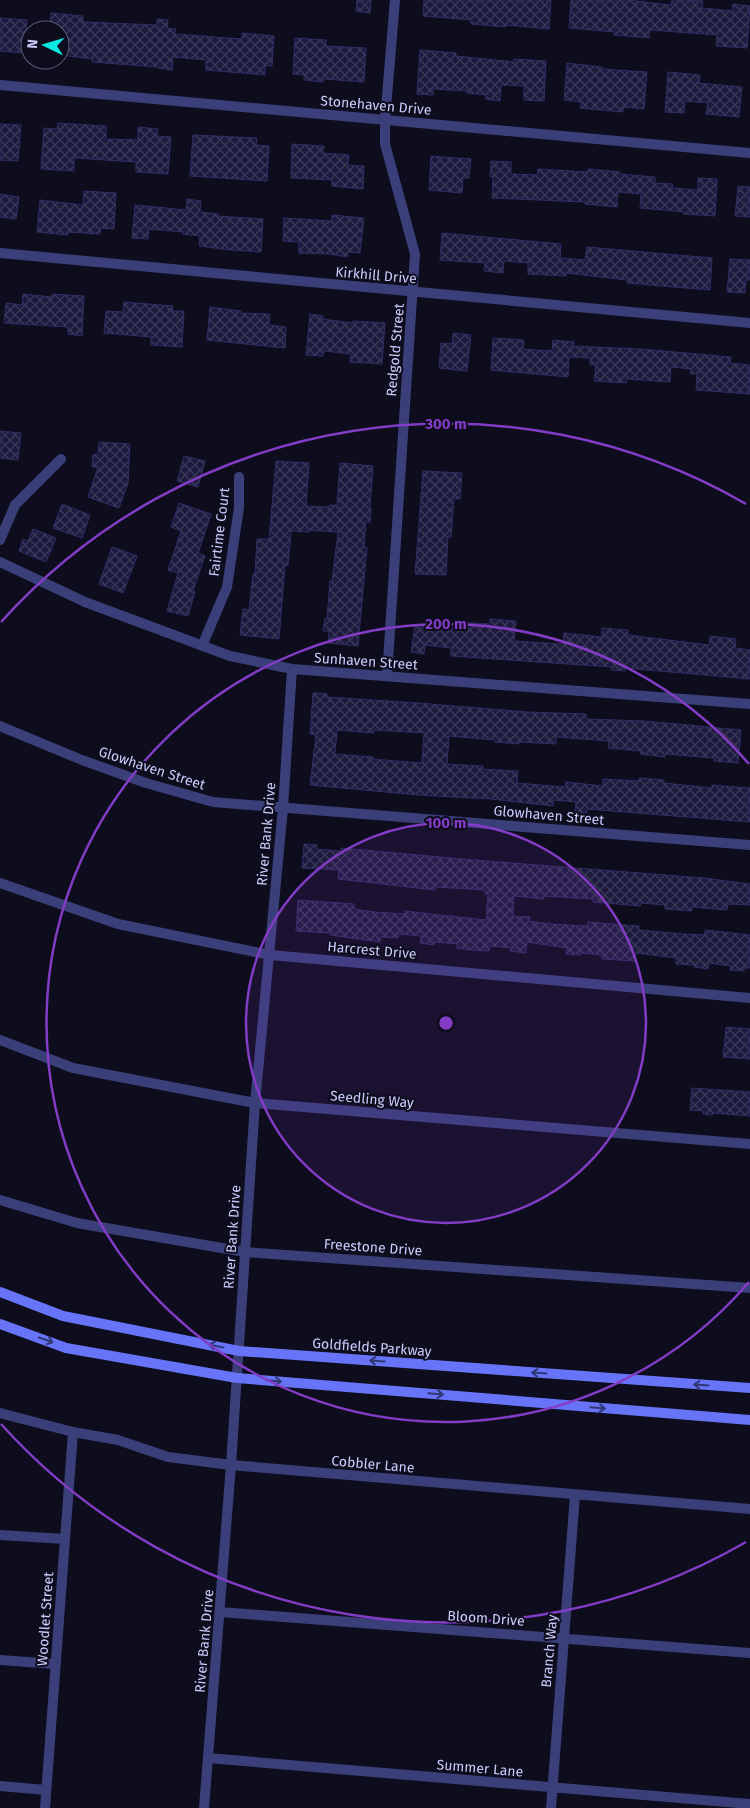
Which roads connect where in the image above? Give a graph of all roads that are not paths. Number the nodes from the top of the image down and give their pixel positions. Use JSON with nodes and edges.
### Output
{"nodes":[{"id":1,"x":395,"y":0,"type":"edge"},
{"id":2,"x":0,"y":85,"type":"edge"},
{"id":3,"x":385,"y":120,"type":"junction"},
{"id":4,"x":750,"y":153,"type":"edge"},
{"id":5,"x":0,"y":253,"type":"edge"},
{"id":6,"x":413,"y":292,"type":"junction"},
{"id":7,"x":750,"y":323,"type":"edge"},
{"id":8,"x":61,"y":459,"type":"dead end"},
{"id":9,"x":239,"y":478,"type":"dead end"},
{"id":10,"x":0,"y":540,"type":"edge"},
{"id":11,"x":0,"y":562,"type":"edge"},
{"id":12,"x":202,"y":646,"type":"junction"},
{"id":13,"x":292,"y":669,"type":"junction"},
{"id":14,"x":387,"y":676,"type":"junction"},
{"id":15,"x":750,"y":704,"type":"edge"},
{"id":16,"x":0,"y":726,"type":"edge"},
{"id":17,"x":283,"y":808,"type":"junction"},
{"id":18,"x":750,"y":845,"type":"edge"},
{"id":19,"x":0,"y":883,"type":"edge"},
{"id":20,"x":270,"y":955,"type":"junction"},
{"id":21,"x":750,"y":998,"type":"edge"},
{"id":22,"x":0,"y":1040,"type":"edge"},
{"id":23,"x":255,"y":1103,"type":"junction"},
{"id":24,"x":750,"y":1144,"type":"edge"},
{"id":25,"x":0,"y":1200,"type":"edge"},
{"id":26,"x":245,"y":1252,"type":"junction"},
{"id":27,"x":750,"y":1288,"type":"edge"},
{"id":28,"x":0,"y":1292,"type":"edge"},
{"id":29,"x":0,"y":1324,"type":"edge"},
{"id":30,"x":239,"y":1351,"type":"junction"},
{"id":31,"x":237,"y":1378,"type":"junction"},
{"id":32,"x":750,"y":1388,"type":"edge"},
{"id":33,"x":0,"y":1413,"type":"edge"},
{"id":34,"x":750,"y":1420,"type":"edge"},
{"id":35,"x":73,"y":1432,"type":"junction"},
{"id":36,"x":231,"y":1466,"type":"junction"},
{"id":37,"x":576,"y":1495,"type":"junction"},
{"id":38,"x":750,"y":1510,"type":"edge"},
{"id":39,"x":0,"y":1535,"type":"edge"},
{"id":40,"x":65,"y":1539,"type":"junction"},
{"id":41,"x":220,"y":1612,"type":"junction"},
{"id":42,"x":564,"y":1638,"type":"junction"},
{"id":43,"x":750,"y":1653,"type":"edge"},
{"id":44,"x":0,"y":1660,"type":"edge"},
{"id":45,"x":56,"y":1664,"type":"junction"},
{"id":46,"x":208,"y":1758,"type":"junction"},
{"id":47,"x":0,"y":1786,"type":"edge"},
{"id":48,"x":552,"y":1788,"type":"junction"},
{"id":49,"x":46,"y":1790,"type":"junction"},
{"id":50,"x":750,"y":1804,"type":"edge"},
{"id":51,"x":45,"y":1808,"type":"edge"},
{"id":52,"x":204,"y":1808,"type":"edge"},
{"id":53,"x":550,"y":1808,"type":"edge"}],
"edges":[{"from":1,"to":3,"type":"street","name":"Redgold Street"},
{"from":2,"to":3,"type":"street","name":"Stonehaven Drive"},
{"from":3,"to":4,"type":"street","name":"Stonehaven Drive"},
{"from":3,"to":6,"type":"street","name":"Redgold Street"},
{"from":5,"to":6,"type":"street","name":"Kirkhill Drive"},
{"from":6,"to":7,"type":"street","name":"Kirkhill Drive"},
{"from":6,"to":14,"type":"street","name":"Redgold Street"},
{"from":8,"to":10,"type":"street"},
{"from":9,"to":12,"type":"street","name":"Fairtime Court"},
{"from":11,"to":12,"type":"street","name":"Sunhaven Street"},
{"from":12,"to":13,"type":"street","name":"Sunhaven Street"},
{"from":13,"to":14,"type":"street","name":"Sunhaven Street"},
{"from":13,"to":17,"type":"street","name":"River Bank Drive"},
{"from":14,"to":15,"type":"street","name":"Sunhaven Street"},
{"from":16,"to":17,"type":"street","name":"Glowhaven Street"},
{"from":17,"to":18,"type":"street","name":"Glowhaven Street"},
{"from":17,"to":20,"type":"street","name":"River Bank Drive"},
{"from":19,"to":20,"type":"street","name":"Harcrest Drive"},
{"from":20,"to":21,"type":"street","name":"Harcrest Drive"},
{"from":20,"to":23,"type":"street","name":"River Bank Drive"},
{"from":22,"to":23,"type":"street","name":"Seedling Way"},
{"from":23,"to":24,"type":"street","name":"Seedling Way"},
{"from":23,"to":26,"type":"street","name":"River Bank Drive"},
{"from":25,"to":26,"type":"street","name":"Freestone Drive"},
{"from":26,"to":27,"type":"street","name":"Freestone Drive"},
{"from":26,"to":30,"type":"street","name":"River Bank Drive"},
{"from":30,"to":28,"type":"main road","name":"Goldfields Parkway","one_way":true},
{"from":29,"to":31,"type":"main road","one_way":true},
{"from":30,"to":31,"type":"street","name":"River Bank Drive"},
{"from":32,"to":30,"type":"main road","name":"Goldfields Parkway","one_way":true},
{"from":31,"to":34,"type":"main road","one_way":true},
{"from":31,"to":36,"type":"street","name":"River Bank Drive"},
{"from":33,"to":35,"type":"street","name":"Cobbler Lane"},
{"from":35,"to":36,"type":"street","name":"Cobbler Lane"},
{"from":35,"to":40,"type":"street","name":"Woodlet Street"},
{"from":36,"to":37,"type":"street","name":"Cobbler Lane"},
{"from":36,"to":41,"type":"street","name":"River Bank Drive"},
{"from":37,"to":38,"type":"street","name":"Cobbler Lane"},
{"from":37,"to":42,"type":"street","name":"Branch Way"},
{"from":39,"to":40,"type":"street"},
{"from":40,"to":45,"type":"street","name":"Woodlet Street"},
{"from":41,"to":42,"type":"street","name":"Bloom Drive"},
{"from":41,"to":46,"type":"street","name":"River Bank Drive"},
{"from":42,"to":43,"type":"street","name":"Bloom Drive"},
{"from":42,"to":48,"type":"street","name":"Branch Way"},
{"from":44,"to":45,"type":"street"},
{"from":45,"to":49,"type":"street","name":"Woodlet Street"},
{"from":46,"to":48,"type":"street","name":"Summer Lane"},
{"from":46,"to":52,"type":"street","name":"River Bank Drive"},
{"from":47,"to":49,"type":"street"},
{"from":48,"to":50,"type":"street","name":"Summer Lane"},
{"from":48,"to":53,"type":"street","name":"Branch Way"},
{"from":49,"to":51,"type":"street","name":"Woodlet Street"}]}
